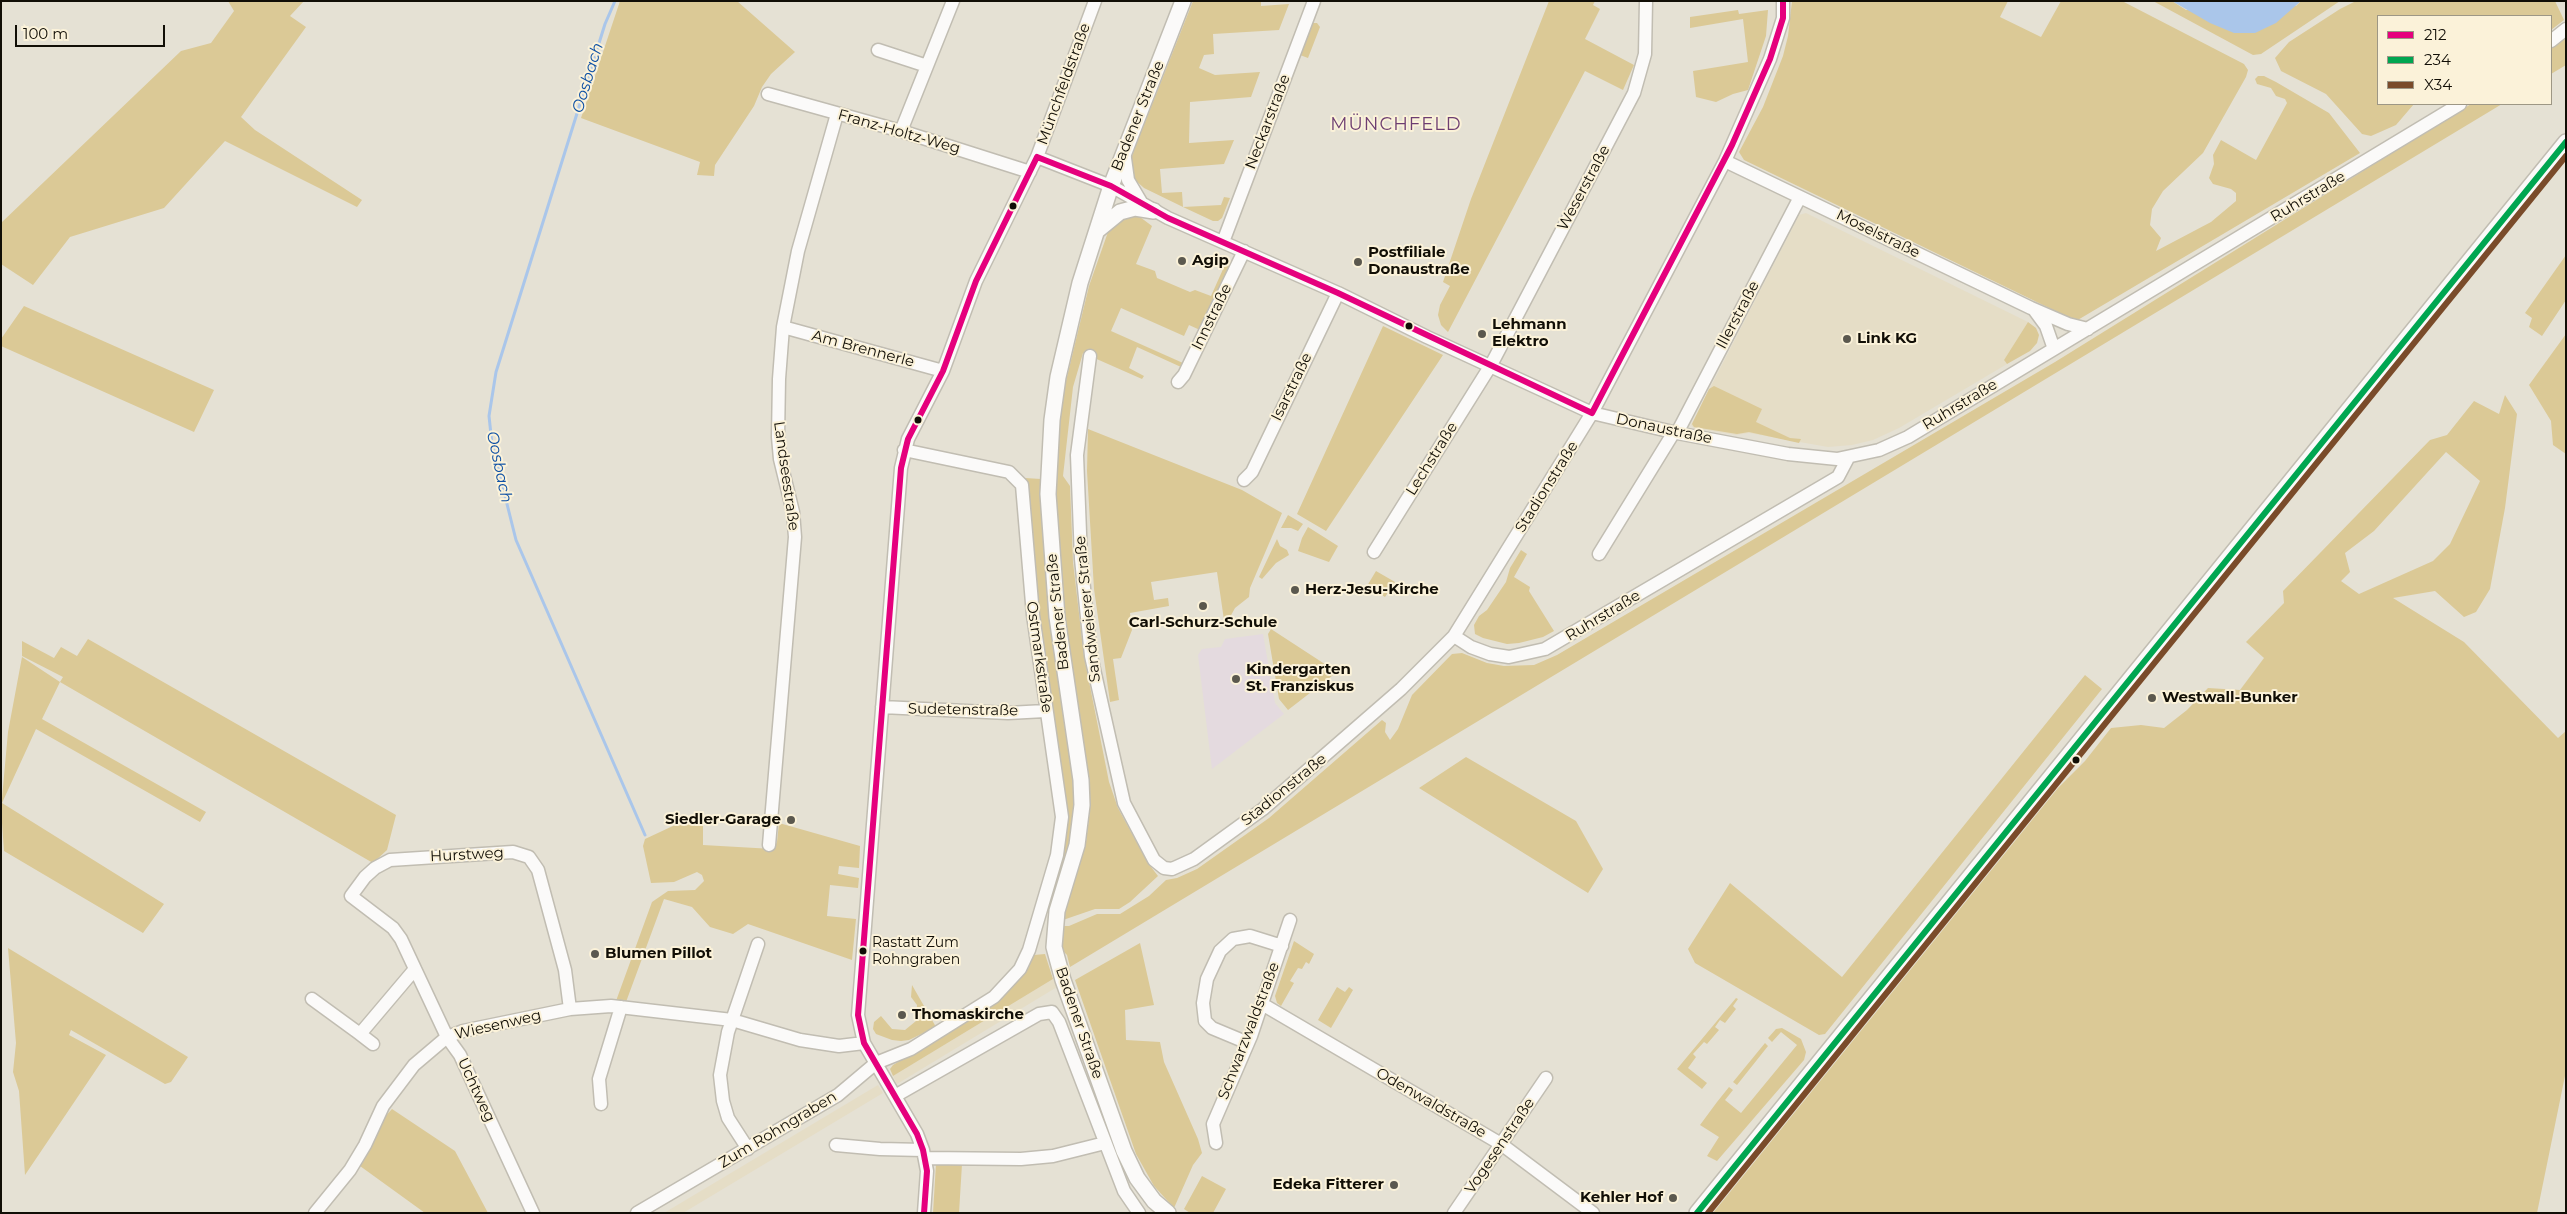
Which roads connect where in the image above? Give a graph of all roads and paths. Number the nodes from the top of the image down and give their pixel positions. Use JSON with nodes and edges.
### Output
{"nodes":[{"id":1,"x":953,"y":1,"type":"edge"},
{"id":2,"x":1095,"y":1,"type":"edge"},
{"id":3,"x":1183,"y":1,"type":"edge"},
{"id":4,"x":1314,"y":1,"type":"edge"},
{"id":5,"x":1646,"y":1,"type":"edge"},
{"id":6,"x":1783,"y":1,"type":"edge"},
{"id":7,"x":2566,"y":29,"type":"edge"},
{"id":8,"x":2552,"y":40,"type":"edge"},
{"id":9,"x":878,"y":50,"type":"dead end"},
{"id":10,"x":927,"y":66,"type":"junction"},
{"id":11,"x":768,"y":94,"type":"dead end"},
{"id":12,"x":2458,"y":105,"type":"edge"},
{"id":13,"x":837,"y":114,"type":"junction"},
{"id":14,"x":901,"y":131,"type":"junction"},
{"id":15,"x":2566,"y":142,"type":"edge"},
{"id":16,"x":1124,"y":151,"type":"junction"},
{"id":17,"x":1037,"y":157,"type":"junction"},
{"id":18,"x":1725,"y":161,"type":"junction"},
{"id":19,"x":1030,"y":172,"type":"junction"},
{"id":20,"x":1111,"y":186,"type":"junction"},
{"id":21,"x":1800,"y":197,"type":"junction"},
{"id":22,"x":1148,"y":208,"type":"junction"},
{"id":23,"x":1096,"y":233,"type":"junction"},
{"id":24,"x":1222,"y":242,"type":"junction"},
{"id":25,"x":1244,"y":251,"type":"junction"},
{"id":26,"x":1338,"y":293,"type":"junction"},
{"id":27,"x":2032,"y":308,"type":"junction"},
{"id":28,"x":783,"y":327,"type":"junction"},
{"id":29,"x":2088,"y":329,"type":"junction"},
{"id":30,"x":2054,"y":349,"type":"junction"},
{"id":31,"x":1090,"y":356,"type":"dead end"},
{"id":32,"x":1491,"y":365,"type":"junction"},
{"id":33,"x":943,"y":370,"type":"junction"},
{"id":34,"x":1178,"y":382,"type":"dead end"},
{"id":35,"x":1592,"y":413,"type":"junction"},
{"id":36,"x":1675,"y":432,"type":"junction"},
{"id":37,"x":904,"y":450,"type":"junction"},
{"id":38,"x":1848,"y":458,"type":"junction"},
{"id":39,"x":1244,"y":480,"type":"dead end"},
{"id":40,"x":1374,"y":552,"type":"dead end"},
{"id":41,"x":1599,"y":554,"type":"dead end"},
{"id":42,"x":1454,"y":636,"type":"junction"},
{"id":43,"x":882,"y":707,"type":"junction"},
{"id":44,"x":1045,"y":711,"type":"junction"},
{"id":45,"x":769,"y":845,"type":"dead end"},
{"id":46,"x":1172,"y":869,"type":"joint"},
{"id":47,"x":352,"y":896,"type":"joint"},
{"id":48,"x":1290,"y":920,"type":"dead end"},
{"id":49,"x":758,"y":944,"type":"dead end"},
{"id":50,"x":1282,"y":946,"type":"junction"},
{"id":51,"x":1029,"y":950,"type":"joint"},
{"id":52,"x":415,"y":969,"type":"junction"},
{"id":53,"x":312,"y":999,"type":"dead end"},
{"id":54,"x":1262,"y":1004,"type":"junction"},
{"id":55,"x":620,"y":1007,"type":"junction"},
{"id":56,"x":570,"y":1009,"type":"junction"},
{"id":57,"x":732,"y":1020,"type":"junction"},
{"id":58,"x":360,"y":1034,"type":"junction"},
{"id":59,"x":448,"y":1037,"type":"junction"},
{"id":60,"x":864,"y":1043,"type":"junction"},
{"id":61,"x":1248,"y":1043,"type":"junction"},
{"id":62,"x":373,"y":1044,"type":"dead end"},
{"id":63,"x":876,"y":1063,"type":"junction"},
{"id":64,"x":1546,"y":1078,"type":"dead end"},
{"id":65,"x":895,"y":1096,"type":"junction"},
{"id":66,"x":601,"y":1104,"type":"dead end"},
{"id":67,"x":1105,"y":1143,"type":"junction"},
{"id":68,"x":1216,"y":1143,"type":"dead end"},
{"id":69,"x":1501,"y":1144,"type":"junction"},
{"id":70,"x":836,"y":1145,"type":"dead end"},
{"id":71,"x":748,"y":1149,"type":"junction"},
{"id":72,"x":924,"y":1154,"type":"junction"},
{"id":73,"x":315,"y":1213,"type":"edge"},
{"id":74,"x":533,"y":1213,"type":"edge"},
{"id":75,"x":637,"y":1213,"type":"edge"},
{"id":76,"x":924,"y":1213,"type":"edge"},
{"id":77,"x":1139,"y":1213,"type":"edge"},
{"id":78,"x":1168,"y":1213,"type":"edge"},
{"id":79,"x":1454,"y":1213,"type":"edge"},
{"id":80,"x":1593,"y":1213,"type":"edge"},
{"id":81,"x":1697,"y":1213,"type":"edge"}],
"edges":[{"from":1,"to":10,"type":"street"},
{"from":2,"to":17,"type":"street","name":"Münchfeldstraße"},
{"from":3,"to":16,"type":"main road","name":"Badener Straße"},
{"from":4,"to":24,"type":"street","name":"Neckarstraße"},
{"from":5,"to":32,"type":"street","name":"Weserstraße"},
{"from":6,"to":18,"type":"street","name":"Stadionstraße"},
{"from":7,"to":8,"type":"street"},
{"from":9,"to":10,"type":"street"},
{"from":10,"to":14,"type":"street"},
{"from":11,"to":13,"type":"street","name":"Franz-Holtz-Weg"},
{"from":12,"to":29,"type":"street","name":"Ruhrstraße"},
{"from":13,"to":14,"type":"street","name":"Franz-Holtz-Weg"},
{"from":13,"to":28,"type":"street","name":"Landseestraße"},
{"from":14,"to":19,"type":"street","name":"Franz-Holtz-Weg"},
{"from":15,"to":81,"type":"main road"},
{"from":16,"to":20,"type":"main road","name":"Badener Straße"},
{"from":16,"to":22,"type":"street"},
{"from":17,"to":19,"type":"street","name":"Münchfeldstraße"},
{"from":17,"to":20,"type":"street"},
{"from":18,"to":21,"type":"street","name":"Moselstraße"},
{"from":18,"to":35,"type":"street","name":"Stadionstraße"},
{"from":19,"to":33,"type":"street","name":"Münchfeldstraße"},
{"from":20,"to":22,"type":"street","name":"Donaustraße"},
{"from":20,"to":23,"type":"main road","name":"Badener Straße"},
{"from":21,"to":27,"type":"street","name":"Moselstraße"},
{"from":21,"to":36,"type":"street","name":"Illerstraße"},
{"from":22,"to":23,"type":"main road"},
{"from":22,"to":24,"type":"street","name":"Donaustraße"},
{"from":23,"to":78,"type":"main road","name":"Badener Straße"},
{"from":24,"to":25,"type":"street","name":"Donaustraße"},
{"from":25,"to":26,"type":"street","name":"Donaustraße"},
{"from":25,"to":34,"type":"street","name":"Innstraße"},
{"from":26,"to":32,"type":"street","name":"Donaustraße"},
{"from":26,"to":39,"type":"street","name":"Isarstraße"},
{"from":27,"to":29,"type":"street","name":"Moselstraße"},
{"from":27,"to":30,"type":"street","name":"Moselstraße"},
{"from":28,"to":33,"type":"street","name":"Am Brennerle"},
{"from":28,"to":45,"type":"street","name":"Landseestraße"},
{"from":29,"to":30,"type":"street","name":"Ruhrstraße"},
{"from":30,"to":38,"type":"street","name":"Ruhrstraße"},
{"from":31,"to":46,"type":"street","name":"Sandweierer Straße"},
{"from":32,"to":35,"type":"street","name":"Donaustraße"},
{"from":32,"to":40,"type":"street","name":"Lechstraße"},
{"from":33,"to":37,"type":"street","name":"Münchfeldstraße"},
{"from":35,"to":36,"type":"street","name":"Donaustraße"},
{"from":35,"to":42,"type":"street","name":"Stadionstraße"},
{"from":36,"to":38,"type":"street","name":"Donaustraße"},
{"from":36,"to":41,"type":"street","name":"Illerstraße"},
{"from":37,"to":43,"type":"street","name":"Münchfeldstraße"},
{"from":37,"to":44,"type":"street","name":"Ostmarkstraße"},
{"from":38,"to":42,"type":"street","name":"Ruhrstraße"},
{"from":42,"to":46,"type":"street","name":"Stadionstraße"},
{"from":43,"to":44,"type":"street","name":"Sudetenstraße"},
{"from":43,"to":60,"type":"street","name":"Münchfeldstraße"},
{"from":44,"to":51,"type":"street","name":"Ostmarkstraße"},
{"from":47,"to":52,"type":"street","name":"Uchtweg"},
{"from":47,"to":56,"type":"street","name":"Hurstweg"},
{"from":48,"to":50,"type":"street","name":"Schwarzwaldstraße"},
{"from":49,"to":57,"type":"street"},
{"from":50,"to":54,"type":"street","name":"Schwarzwaldstraße"},
{"from":50,"to":61,"type":"street"},
{"from":51,"to":63,"type":"street","name":"Zum Rohngraben"},
{"from":52,"to":58,"type":"street"},
{"from":52,"to":59,"type":"street","name":"Uchtweg"},
{"from":53,"to":58,"type":"street"},
{"from":54,"to":61,"type":"street","name":"Schwarzwaldstraße"},
{"from":54,"to":69,"type":"street","name":"Odenwaldstraße"},
{"from":55,"to":56,"type":"street","name":"Wiesenweg"},
{"from":55,"to":57,"type":"street","name":"Wiesenweg"},
{"from":55,"to":66,"type":"street"},
{"from":56,"to":59,"type":"street","name":"Wiesenweg"},
{"from":57,"to":60,"type":"street","name":"Wiesenweg"},
{"from":57,"to":71,"type":"street"},
{"from":58,"to":62,"type":"street"},
{"from":59,"to":73,"type":"street","name":"Wiesenweg"},
{"from":59,"to":74,"type":"street","name":"Uchtweg"},
{"from":60,"to":63,"type":"street","name":"Münchfeldstraße"},
{"from":61,"to":68,"type":"street","name":"Schwarzwaldstraße"},
{"from":63,"to":65,"type":"street","name":"Münchfeldstraße"},
{"from":63,"to":71,"type":"street","name":"Zum Rohngraben"},
{"from":64,"to":69,"type":"street","name":"Vogesenstraße"},
{"from":65,"to":67,"type":"street"},
{"from":65,"to":72,"type":"street","name":"Münchfeldstraße"},
{"from":67,"to":72,"type":"street"},
{"from":67,"to":77,"type":"street"},
{"from":69,"to":79,"type":"street","name":"Vogesenstraße"},
{"from":69,"to":80,"type":"street","name":"Odenwaldstraße"},
{"from":70,"to":72,"type":"street"},
{"from":71,"to":75,"type":"street","name":"Zum Rohngraben"},
{"from":72,"to":76,"type":"street"}]}
